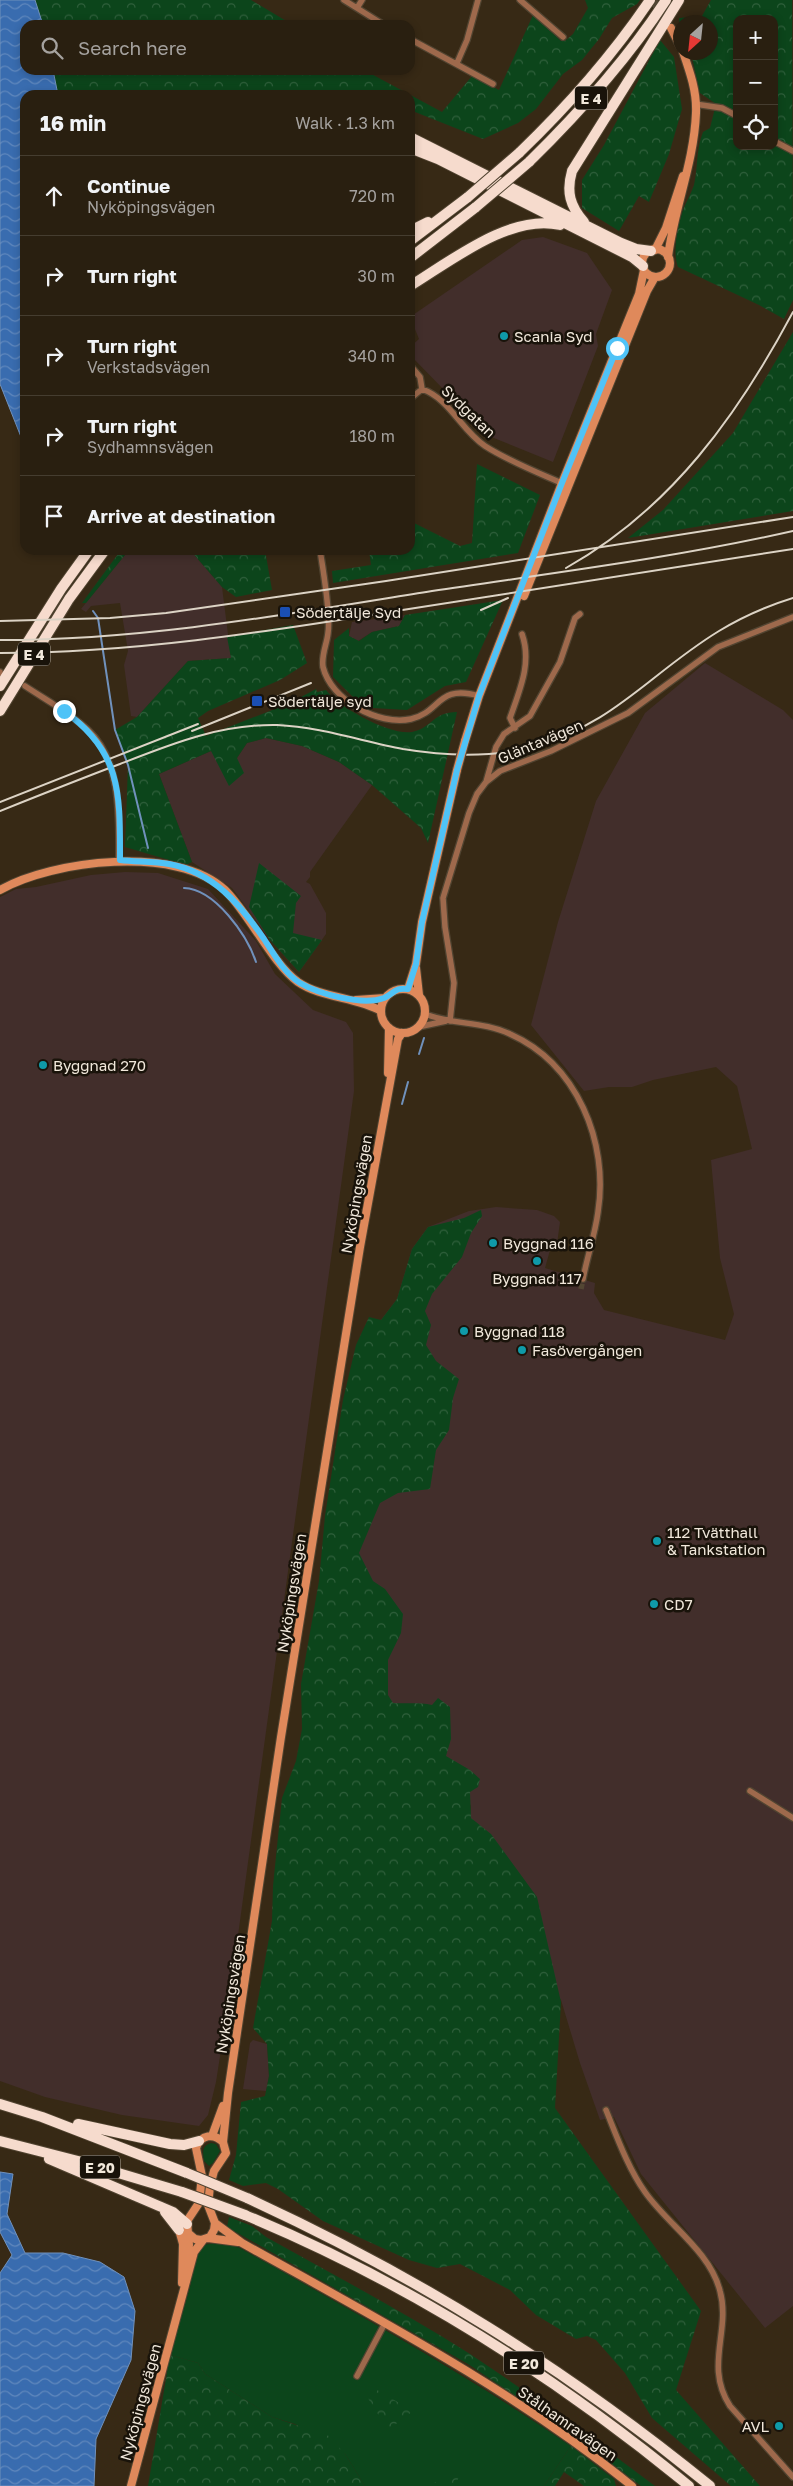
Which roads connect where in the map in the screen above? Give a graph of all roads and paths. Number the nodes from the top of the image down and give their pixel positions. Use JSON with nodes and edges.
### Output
{"nodes":[{"id":1,"x":344,"y":0,"type":"edge"},
{"id":2,"x":362,"y":0,"type":"edge"},
{"id":3,"x":478,"y":0,"type":"edge"},
{"id":4,"x":520,"y":0,"type":"edge"},
{"id":5,"x":650,"y":0,"type":"edge"},
{"id":6,"x":666,"y":0,"type":"edge"},
{"id":7,"x":679,"y":0,"type":"edge"},
{"id":8,"x":357,"y":8,"type":"junction"},
{"id":9,"x":376,"y":20,"type":"edge"},
{"id":10,"x":671,"y":28,"type":"tunnel mouth"},
{"id":11,"x":673,"y":32,"type":"edge"},
{"id":12,"x":563,"y":37,"type":"dead end"},
{"id":13,"x":415,"y":42,"type":"edge"},
{"id":14,"x":686,"y":60,"type":"edge"},
{"id":15,"x":457,"y":64,"type":"junction"},
{"id":16,"x":493,"y":84,"type":"dead end"},
{"id":17,"x":696,"y":104,"type":"junction"},
{"id":18,"x":733,"y":114,"type":"edge"},
{"id":19,"x":415,"y":140,"type":"edge"},
{"id":20,"x":778,"y":143,"type":"edge"},
{"id":21,"x":415,"y":150,"type":"edge"},
{"id":22,"x":692,"y":150,"type":"junction"},
{"id":23,"x":793,"y":151,"type":"edge"},
{"id":24,"x":453,"y":209,"type":"junction"},
{"id":25,"x":586,"y":225,"type":"junction"},
{"id":26,"x":415,"y":228,"type":"edge"},
{"id":27,"x":573,"y":228,"type":"junction"},
{"id":28,"x":415,"y":237,"type":"edge"},
{"id":29,"x":653,"y":250,"type":"junction"},
{"id":30,"x":415,"y":254,"type":"edge"},
{"id":31,"x":668,"y":257,"type":"junction"},
{"id":32,"x":644,"y":268,"type":"junction"},
{"id":33,"x":655,"y":277,"type":"junction"},
{"id":34,"x":415,"y":283,"type":"edge"},
{"id":35,"x":415,"y":371,"type":"edge"},
{"id":36,"x":422,"y":389,"type":"junction"},
{"id":37,"x":415,"y":395,"type":"edge"},
{"id":38,"x":565,"y":484,"type":"junction"},
{"id":39,"x":85,"y":555,"type":"edge"},
{"id":40,"x":101,"y":555,"type":"edge"},
{"id":41,"x":320,"y":555,"type":"edge"},
{"id":42,"x":580,"y":614,"type":"dead end"},
{"id":43,"x":793,"y":617,"type":"edge"},
{"id":44,"x":522,"y":634,"type":"dead end"},
{"id":45,"x":0,"y":686,"type":"edge"},
{"id":46,"x":25,"y":686,"type":"dead end"},
{"id":47,"x":479,"y":696,"type":"junction"},
{"id":48,"x":0,"y":711,"type":"edge"},
{"id":49,"x":515,"y":728,"type":"junction"},
{"id":50,"x":486,"y":782,"type":"junction"},
{"id":51,"x":120,"y":860,"type":"junction"},
{"id":52,"x":0,"y":890,"type":"edge"},
{"id":53,"x":416,"y":964,"type":"junction"},
{"id":54,"x":408,"y":989,"type":"junction"},
{"id":55,"x":419,"y":995,"type":"junction"},
{"id":56,"x":385,"y":998,"type":"junction"},
{"id":57,"x":351,"y":1000,"type":"junction"},
{"id":58,"x":380,"y":1011,"type":"junction"},
{"id":59,"x":425,"y":1014,"type":"junction"},
{"id":60,"x":450,"y":1021,"type":"junction"},
{"id":61,"x":418,"y":1027,"type":"junction"},
{"id":62,"x":390,"y":1028,"type":"junction"},
{"id":63,"x":402,"y":1033,"type":"junction"},
{"id":64,"x":386,"y":1100,"type":"junction"},
{"id":65,"x":583,"y":1279,"type":"tunnel mouth"},
{"id":66,"x":750,"y":1791,"type":"dead end"},
{"id":67,"x":793,"y":1818,"type":"edge"},
{"id":68,"x":228,"y":2093,"type":"junction"},
{"id":69,"x":0,"y":2104,"type":"edge"},
{"id":70,"x":606,"y":2110,"type":"dead end"},
{"id":71,"x":42,"y":2117,"type":"junction"},
{"id":72,"x":212,"y":2136,"type":"junction"},
{"id":73,"x":199,"y":2141,"type":"junction"},
{"id":74,"x":0,"y":2142,"type":"edge"},
{"id":75,"x":223,"y":2142,"type":"junction"},
{"id":76,"x":18,"y":2146,"type":"junction"},
{"id":77,"x":214,"y":2221,"type":"junction"},
{"id":78,"x":186,"y":2226,"type":"junction"},
{"id":79,"x":205,"y":2239,"type":"junction"},
{"id":80,"x":242,"y":2243,"type":"junction"},
{"id":81,"x":385,"y":2323,"type":"junction"},
{"id":82,"x":175,"y":2324,"type":"junction"},
{"id":83,"x":357,"y":2376,"type":"dead end"},
{"id":84,"x":793,"y":2477,"type":"edge"},
{"id":85,"x":131,"y":2486,"type":"edge"},
{"id":86,"x":632,"y":2486,"type":"edge"},
{"id":87,"x":689,"y":2486,"type":"edge"},
{"id":88,"x":710,"y":2486,"type":"edge"}],
"edges":[{"from":1,"to":8,"type":"street"},
{"from":2,"to":8,"type":"street"},
{"from":3,"to":15,"type":"street"},
{"from":4,"to":12,"type":"street"},
{"from":5,"to":24,"type":"highway","number":"E 4","bridge":true},
{"from":6,"to":30,"type":"highway","number":"E 4","bridge":true},
{"from":7,"to":25,"type":"highway"},
{"from":8,"to":9,"type":"street"},
{"from":10,"to":11,"type":"main road"},
{"from":13,"to":15,"type":"street"},
{"from":14,"to":17,"type":"main road"},
{"from":15,"to":16,"type":"street"},
{"from":17,"to":18,"type":"street"},
{"from":17,"to":22,"type":"main road"},
{"from":19,"to":25,"type":"highway"},
{"from":20,"to":23,"type":"street"},
{"from":21,"to":27,"type":"highway"},
{"from":22,"to":29,"type":"main road"},
{"from":22,"to":31,"type":"main road"},
{"from":24,"to":26,"type":"highway"},
{"from":24,"to":28,"type":"highway","number":"E 4"},
{"from":25,"to":29,"type":"highway"},
{"from":27,"to":32,"type":"highway"},
{"from":27,"to":34,"type":"highway"},
{"from":29,"to":31,"type":"main road"},
{"from":29,"to":32,"type":"main road"},
{"from":31,"to":33,"type":"main road"},
{"from":32,"to":33,"type":"main road"},
{"from":32,"to":38,"type":"main road"},
{"from":33,"to":38,"type":"main road"},
{"from":35,"to":36,"type":"street"},
{"from":36,"to":37,"type":"street","name":"Sydgatan"},
{"from":36,"to":38,"type":"street","name":"Sydgatan"},
{"from":38,"to":47,"type":"main road"},
{"from":39,"to":45,"type":"highway","number":"E 4"},
{"from":40,"to":48,"type":"highway","number":"E 4"},
{"from":41,"to":47,"type":"street"},
{"from":42,"to":49,"type":"street"},
{"from":43,"to":50,"type":"street","name":"Gläntavägen"},
{"from":44,"to":49,"type":"street"},
{"from":46,"to":51,"type":"street"},
{"from":47,"to":53,"type":"main road","bridge":true},
{"from":49,"to":50,"type":"street"},
{"from":50,"to":60,"type":"street","name":"Gläntavägen"},
{"from":51,"to":52,"type":"main road"},
{"from":51,"to":57,"type":"main road"},
{"from":53,"to":54,"type":"main road"},
{"from":53,"to":55,"type":"main road"},
{"from":54,"to":55,"type":"main road"},
{"from":54,"to":56,"type":"main road"},
{"from":55,"to":59,"type":"main road"},
{"from":56,"to":57,"type":"main road"},
{"from":56,"to":58,"type":"main road"},
{"from":57,"to":58,"type":"main road"},
{"from":58,"to":62,"type":"main road"},
{"from":59,"to":60,"type":"street"},
{"from":59,"to":61,"type":"main road"},
{"from":60,"to":61,"type":"street"},
{"from":60,"to":65,"type":"street"},
{"from":61,"to":63,"type":"main road"},
{"from":62,"to":63,"type":"main road"},
{"from":62,"to":64,"type":"main road","name":"Nyköpingsvägen"},
{"from":63,"to":64,"type":"main road","name":"Nyköpingsvägen"},
{"from":64,"to":68,"type":"main road","name":"Nyköpingsvägen"},
{"from":66,"to":67,"type":"street"},
{"from":68,"to":72,"type":"main road","name":"Nyköpingsvägen"},
{"from":68,"to":75,"type":"main road","name":"Nyköpingsvägen"},
{"from":69,"to":71,"type":"highway","number":"E 20"},
{"from":70,"to":84,"type":"street"},
{"from":71,"to":73,"type":"highway"},
{"from":71,"to":88,"type":"highway","number":"E 20","bridge":true},
{"from":72,"to":73,"type":"main road"},
{"from":72,"to":75,"type":"main road"},
{"from":73,"to":78,"type":"main road"},
{"from":74,"to":76,"type":"highway","number":"E 20"},
{"from":75,"to":77,"type":"main road","name":"Nyköpingsvägen"},
{"from":76,"to":78,"type":"highway"},
{"from":76,"to":87,"type":"highway","number":"E 20","bridge":true},
{"from":77,"to":78,"type":"main road"},
{"from":77,"to":79,"type":"main road"},
{"from":77,"to":80,"type":"main road","name":"Stålhamravägen"},
{"from":78,"to":79,"type":"main road"},
{"from":78,"to":82,"type":"main road","name":"Nyköpingsvägen"},
{"from":79,"to":80,"type":"main road","name":"Stålhamravägen"},
{"from":79,"to":82,"type":"main road","name":"Nyköpingsvägen"},
{"from":80,"to":81,"type":"main road","name":"Stålhamravägen"},
{"from":81,"to":83,"type":"street"},
{"from":81,"to":86,"type":"main road","name":"Stålhamravägen"},
{"from":82,"to":85,"type":"main road","name":"Nyköpingsvägen"}]}
